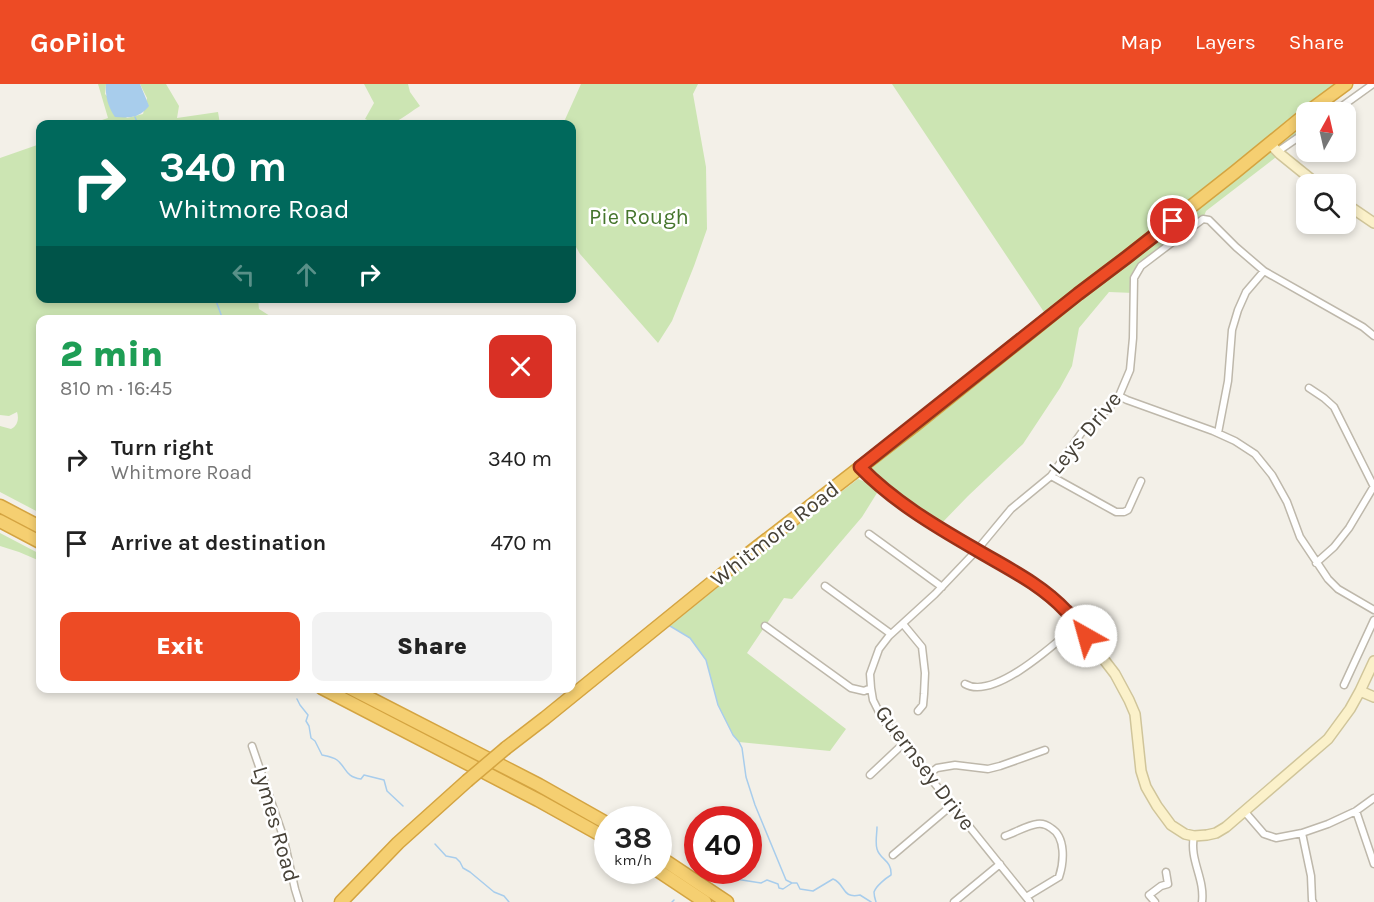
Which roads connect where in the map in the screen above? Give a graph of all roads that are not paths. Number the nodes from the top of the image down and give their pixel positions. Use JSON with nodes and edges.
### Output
{"nodes":[{"id":1,"x":1346,"y":84,"type":"edge"},
{"id":2,"x":1373,"y":84,"type":"edge"},
{"id":3,"x":1322,"y":102,"type":"edge"},
{"id":4,"x":1348,"y":102,"type":"edge"},
{"id":5,"x":1296,"y":125,"type":"edge"},
{"id":6,"x":1296,"y":137,"type":"edge"},
{"id":7,"x":1274,"y":148,"type":"junction"},
{"id":8,"x":1305,"y":174,"type":"edge"},
{"id":9,"x":1356,"y":211,"type":"edge"},
{"id":10,"x":1374,"y":223,"type":"edge"},
{"id":11,"x":1264,"y":271,"type":"junction"},
{"id":12,"x":1374,"y":336,"type":"edge"},
{"id":13,"x":1309,"y":388,"type":"dead end"},
{"id":14,"x":1119,"y":396,"type":"junction"},
{"id":15,"x":1218,"y":433,"type":"junction"},
{"id":16,"x":860,"y":467,"type":"junction"},
{"id":17,"x":1051,"y":476,"type":"junction"},
{"id":18,"x":1142,"y":481,"type":"dead end"},
{"id":19,"x":1374,"y":487,"type":"edge"},
{"id":20,"x":0,"y":506,"type":"edge"},
{"id":21,"x":0,"y":521,"type":"edge"},
{"id":22,"x":36,"y":525,"type":"edge"},
{"id":23,"x":869,"y":534,"type":"dead end"},
{"id":24,"x":36,"y":540,"type":"edge"},
{"id":25,"x":977,"y":550,"type":"junction"},
{"id":26,"x":1316,"y":563,"type":"junction"},
{"id":27,"x":825,"y":586,"type":"dead end"},
{"id":28,"x":942,"y":587,"type":"junction"},
{"id":29,"x":1374,"y":610,"type":"edge"},
{"id":30,"x":1374,"y":620,"type":"edge"},
{"id":31,"x":903,"y":624,"type":"junction"},
{"id":32,"x":1077,"y":624,"type":"junction"},
{"id":33,"x":765,"y":626,"type":"dead end"},
{"id":34,"x":891,"y":634,"type":"junction"},
{"id":35,"x":1374,"y":662,"type":"edge"},
{"id":36,"x":965,"y":684,"type":"dead end"},
{"id":37,"x":1344,"y":685,"type":"dead end"},
{"id":38,"x":871,"y":688,"type":"junction"},
{"id":39,"x":1360,"y":691,"type":"junction"},
{"id":40,"x":332,"y":693,"type":"edge"},
{"id":41,"x":360,"y":693,"type":"edge"},
{"id":42,"x":1374,"y":697,"type":"edge"},
{"id":43,"x":918,"y":711,"type":"dead end"},
{"id":44,"x":903,"y":744,"type":"junction"},
{"id":45,"x":252,"y":746,"type":"dead end"},
{"id":46,"x":1045,"y":750,"type":"dead end"},
{"id":47,"x":870,"y":775,"type":"dead end"},
{"id":48,"x":928,"y":775,"type":"junction"},
{"id":49,"x":1374,"y":798,"type":"edge"},
{"id":50,"x":952,"y":805,"type":"junction"},
{"id":51,"x":1356,"y":811,"type":"junction"},
{"id":52,"x":1245,"y":812,"type":"junction"},
{"id":53,"x":594,"y":816,"type":"edge"},
{"id":54,"x":594,"y":831,"type":"edge"},
{"id":55,"x":1302,"y":833,"type":"junction"},
{"id":56,"x":1005,"y":836,"type":"dead end"},
{"id":57,"x":1194,"y":836,"type":"junction"},
{"id":58,"x":893,"y":855,"type":"dead end"},
{"id":59,"x":1000,"y":864,"type":"junction"},
{"id":60,"x":1374,"y":864,"type":"edge"},
{"id":61,"x":672,"y":865,"type":"edge"},
{"id":62,"x":1166,"y":873,"type":"dead end"},
{"id":63,"x":672,"y":880,"type":"edge"},
{"id":64,"x":1028,"y":900,"type":"edge"},
{"id":65,"x":299,"y":902,"type":"edge"},
{"id":66,"x":341,"y":902,"type":"edge"},
{"id":67,"x":705,"y":902,"type":"edge"},
{"id":68,"x":727,"y":902,"type":"edge"},
{"id":69,"x":954,"y":902,"type":"edge"},
{"id":70,"x":1155,"y":902,"type":"edge"},
{"id":71,"x":1202,"y":902,"type":"edge"},
{"id":72,"x":1313,"y":902,"type":"edge"}],
"edges":[{"from":1,"to":3,"type":"highway","name":"Whitmore Road"},
{"from":2,"to":4,"type":"street"},
{"from":5,"to":7,"type":"highway","name":"Whitmore Road"},
{"from":6,"to":7,"type":"street","name":"Whitmore Road"},
{"from":7,"to":8,"type":"street"},
{"from":7,"to":16,"type":"highway","name":"Whitmore Road"},
{"from":9,"to":10,"type":"street"},
{"from":11,"to":12,"type":"street"},
{"from":11,"to":14,"type":"street","name":"Leys Drive"},
{"from":11,"to":15,"type":"street"},
{"from":13,"to":19,"type":"street"},
{"from":14,"to":15,"type":"street"},
{"from":14,"to":17,"type":"street","name":"Leys Drive"},
{"from":15,"to":26,"type":"street"},
{"from":16,"to":25,"type":"street"},
{"from":16,"to":66,"type":"highway","name":"Whitmore Road","bridge":true},
{"from":17,"to":18,"type":"street"},
{"from":17,"to":25,"type":"street","name":"Leys Drive"},
{"from":19,"to":26,"type":"street"},
{"from":20,"to":22,"type":"highway"},
{"from":21,"to":24,"type":"highway"},
{"from":23,"to":28,"type":"street"},
{"from":25,"to":28,"type":"street","name":"Guernsey Drive"},
{"from":25,"to":32,"type":"street"},
{"from":26,"to":29,"type":"street"},
{"from":27,"to":34,"type":"street"},
{"from":28,"to":31,"type":"street","name":"Guernsey Drive"},
{"from":30,"to":37,"type":"street"},
{"from":31,"to":34,"type":"street","name":"Guernsey Drive"},
{"from":31,"to":43,"type":"street"},
{"from":32,"to":36,"type":"street"},
{"from":32,"to":57,"type":"street"},
{"from":33,"to":38,"type":"street"},
{"from":34,"to":38,"type":"street","name":"Guernsey Drive"},
{"from":35,"to":39,"type":"street"},
{"from":38,"to":44,"type":"street","name":"Guernsey Drive"},
{"from":39,"to":42,"type":"street"},
{"from":39,"to":52,"type":"street"},
{"from":40,"to":54,"type":"highway"},
{"from":41,"to":53,"type":"highway"},
{"from":44,"to":47,"type":"street"},
{"from":44,"to":48,"type":"street","name":"Guernsey Drive"},
{"from":45,"to":65,"type":"street","name":"Lymes Road"},
{"from":46,"to":48,"type":"street"},
{"from":48,"to":50,"type":"street","name":"Guernsey Drive"},
{"from":49,"to":51,"type":"street"},
{"from":50,"to":58,"type":"street"},
{"from":50,"to":59,"type":"street","name":"Guernsey Drive"},
{"from":51,"to":55,"type":"street"},
{"from":51,"to":60,"type":"street"},
{"from":52,"to":55,"type":"street"},
{"from":52,"to":57,"type":"street"},
{"from":55,"to":72,"type":"street"},
{"from":56,"to":64,"type":"street"},
{"from":57,"to":71,"type":"street"},
{"from":59,"to":64,"type":"street","name":"Guernsey Drive"},
{"from":59,"to":69,"type":"street"},
{"from":61,"to":68,"type":"highway"},
{"from":62,"to":70,"type":"street"},
{"from":63,"to":67,"type":"highway"}]}
